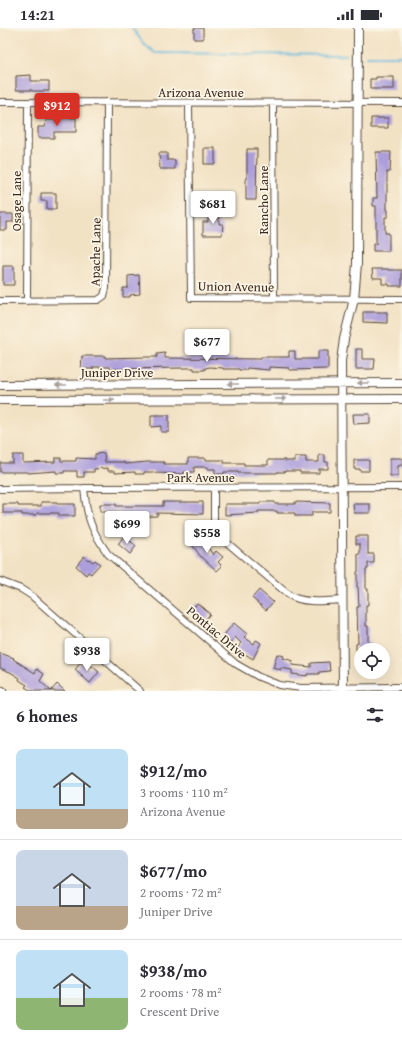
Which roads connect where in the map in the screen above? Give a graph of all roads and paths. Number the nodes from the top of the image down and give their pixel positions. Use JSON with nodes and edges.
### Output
{"nodes":[{"id":1,"x":358,"y":28,"type":"edge"},
{"id":2,"x":0,"y":102,"type":"edge"},
{"id":3,"x":28,"y":102,"type":"junction"},
{"id":4,"x":107,"y":102,"type":"junction"},
{"id":5,"x":189,"y":102,"type":"junction"},
{"id":6,"x":273,"y":102,"type":"junction"},
{"id":7,"x":402,"y":103,"type":"edge"},
{"id":8,"x":358,"y":104,"type":"junction"},
{"id":9,"x":274,"y":298,"type":"junction"},
{"id":10,"x":354,"y":299,"type":"junction"},
{"id":11,"x":402,"y":299,"type":"edge"},
{"id":12,"x":27,"y":300,"type":"junction"},
{"id":13,"x":0,"y":301,"type":"edge"},
{"id":14,"x":341,"y":383,"type":"junction"},
{"id":15,"x":402,"y":383,"type":"edge"},
{"id":16,"x":155,"y":384,"type":"junction"},
{"id":17,"x":0,"y":385,"type":"edge"},
{"id":18,"x":341,"y":399,"type":"junction"},
{"id":19,"x":402,"y":399,"type":"edge"},
{"id":20,"x":0,"y":400,"type":"edge"},
{"id":21,"x":155,"y":400,"type":"junction"},
{"id":22,"x":342,"y":487,"type":"junction"},
{"id":23,"x":402,"y":487,"type":"edge"},
{"id":24,"x":84,"y":488,"type":"junction"},
{"id":25,"x":214,"y":488,"type":"junction"},
{"id":26,"x":0,"y":489,"type":"edge"},
{"id":27,"x":0,"y":581,"type":"edge"},
{"id":28,"x":342,"y":600,"type":"junction"},
{"id":29,"x":402,"y":687,"type":"edge"},
{"id":30,"x":343,"y":689,"type":"edge"},
{"id":31,"x":0,"y":690,"type":"edge"},
{"id":32,"x":3,"y":691,"type":"edge"},
{"id":33,"x":140,"y":691,"type":"edge"}],
"edges":[{"from":1,"to":8,"type":"street"},
{"from":2,"to":3,"type":"street","name":"Arizona Avenue"},
{"from":3,"to":4,"type":"street","name":"Arizona Avenue"},
{"from":3,"to":12,"type":"street","name":"Osage Lane"},
{"from":4,"to":5,"type":"street","name":"Arizona Avenue"},
{"from":4,"to":12,"type":"street","name":"Apache Lane"},
{"from":5,"to":6,"type":"street","name":"Arizona Avenue"},
{"from":5,"to":9,"type":"street","name":"Union Avenue"},
{"from":6,"to":8,"type":"street","name":"Arizona Avenue"},
{"from":6,"to":9,"type":"street","name":"Rancho Lane"},
{"from":7,"to":8,"type":"street","name":"Arizona Avenue"},
{"from":8,"to":10,"type":"street"},
{"from":9,"to":10,"type":"street","name":"Union Avenue"},
{"from":10,"to":11,"type":"street","name":"Union Avenue"},
{"from":10,"to":14,"type":"street"},
{"from":12,"to":13,"type":"street","name":"Apache Lane"},
{"from":15,"to":14,"type":"street","name":"Juniper Drive","one_way":true},
{"from":14,"to":16,"type":"street","name":"Juniper Drive","one_way":true},
{"from":14,"to":18,"type":"street"},
{"from":16,"to":17,"type":"street","name":"Juniper Drive","one_way":true},
{"from":16,"to":21,"type":"street"},
{"from":18,"to":19,"type":"street"},
{"from":21,"to":18,"type":"street","one_way":true},
{"from":18,"to":22,"type":"street"},
{"from":20,"to":21,"type":"street","one_way":true},
{"from":22,"to":23,"type":"street","name":"Park Avenue"},
{"from":22,"to":25,"type":"street","name":"Park Avenue"},
{"from":22,"to":28,"type":"street"},
{"from":24,"to":25,"type":"street","name":"Park Avenue"},
{"from":24,"to":26,"type":"street","name":"Park Avenue"},
{"from":24,"to":30,"type":"street","name":"Pontiac Drive"},
{"from":25,"to":28,"type":"street"},
{"from":27,"to":33,"type":"street"},
{"from":28,"to":30,"type":"street"},
{"from":29,"to":30,"type":"street","name":"Pontiac Drive"},
{"from":31,"to":32,"type":"street"}]}
